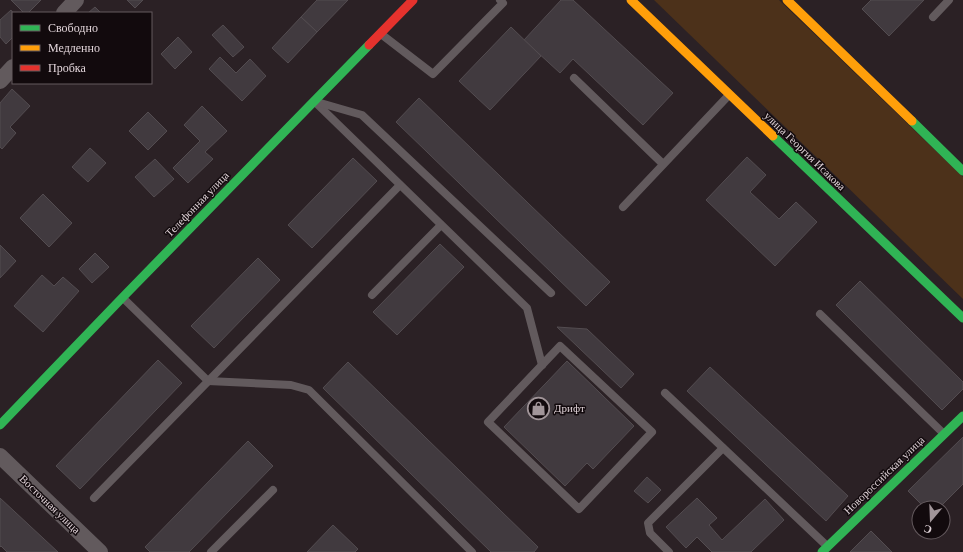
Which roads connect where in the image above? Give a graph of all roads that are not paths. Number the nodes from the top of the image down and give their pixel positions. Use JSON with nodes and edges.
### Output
{"nodes":[{"id":1,"x":76,"y":0,"type":"edge"},
{"id":2,"x":413,"y":0,"type":"edge"},
{"id":3,"x":500,"y":0,"type":"edge"},
{"id":4,"x":631,"y":0,"type":"edge"},
{"id":5,"x":787,"y":0,"type":"edge"},
{"id":6,"x":949,"y":0,"type":"edge"},
{"id":7,"x":65,"y":12,"type":"edge"},
{"id":8,"x":933,"y":17,"type":"dead end"},
{"id":9,"x":380,"y":34,"type":"junction"},
{"id":10,"x":12,"y":68,"type":"edge"},
{"id":11,"x":574,"y":78,"type":"dead end"},
{"id":12,"x":0,"y":81,"type":"edge"},
{"id":13,"x":730,"y":95,"type":"junction"},
{"id":14,"x":314,"y":101,"type":"junction"},
{"id":15,"x":663,"y":164,"type":"junction"},
{"id":16,"x":963,"y":171,"type":"edge"},
{"id":17,"x":400,"y":185,"type":"junction"},
{"id":18,"x":623,"y":207,"type":"dead end"},
{"id":19,"x":441,"y":224,"type":"junction"},
{"id":20,"x":551,"y":293,"type":"dead end"},
{"id":21,"x":372,"y":295,"type":"dead end"},
{"id":22,"x":123,"y":297,"type":"junction"},
{"id":23,"x":820,"y":314,"type":"dead end"},
{"id":24,"x":963,"y":318,"type":"edge"},
{"id":25,"x":542,"y":365,"type":"junction"},
{"id":26,"x":208,"y":381,"type":"junction"},
{"id":27,"x":666,"y":393,"type":"dead end"},
{"id":28,"x":963,"y":416,"type":"edge"},
{"id":29,"x":0,"y":425,"type":"edge"},
{"id":30,"x":944,"y":434,"type":"junction"},
{"id":31,"x":723,"y":448,"type":"junction"},
{"id":32,"x":0,"y":456,"type":"edge"},
{"id":33,"x":273,"y":490,"type":"dead end"},
{"id":34,"x":94,"y":498,"type":"dead end"},
{"id":35,"x":825,"y":549,"type":"edge"},
{"id":36,"x":100,"y":552,"type":"edge"},
{"id":37,"x":211,"y":552,"type":"edge"},
{"id":38,"x":472,"y":552,"type":"edge"},
{"id":39,"x":669,"y":552,"type":"edge"}],
"edges":[{"from":1,"to":7,"type":"street"},
{"from":2,"to":9,"type":"street","name":"Телефонная улица"},
{"from":3,"to":9,"type":"lane"},
{"from":4,"to":13,"type":"street","name":"улица Георгия Исакова"},
{"from":5,"to":16,"type":"street"},
{"from":6,"to":8,"type":"lane"},
{"from":9,"to":14,"type":"street","name":"Телефонная улица"},
{"from":10,"to":12,"type":"street"},
{"from":11,"to":15,"type":"lane"},
{"from":13,"to":15,"type":"lane"},
{"from":13,"to":24,"type":"street","name":"улица Георгия Исакова"},
{"from":14,"to":17,"type":"lane"},
{"from":14,"to":20,"type":"lane"},
{"from":14,"to":22,"type":"street","name":"Телефонная улица"},
{"from":15,"to":18,"type":"lane"},
{"from":17,"to":19,"type":"lane"},
{"from":17,"to":26,"type":"lane"},
{"from":19,"to":21,"type":"lane"},
{"from":19,"to":25,"type":"lane"},
{"from":22,"to":26,"type":"lane"},
{"from":22,"to":29,"type":"street","name":"Телефонная улица"},
{"from":23,"to":30,"type":"lane"},
{"from":25,"to":25,"type":"lane"},
{"from":26,"to":34,"type":"lane"},
{"from":26,"to":38,"type":"lane"},
{"from":27,"to":31,"type":"lane"},
{"from":28,"to":30,"type":"street","name":"Новороссийская улица"},
{"from":30,"to":35,"type":"street","name":"Новороссийская улица"},
{"from":31,"to":35,"type":"lane"},
{"from":31,"to":39,"type":"lane"},
{"from":32,"to":36,"type":"street","name":"Восточная улица"},
{"from":33,"to":37,"type":"lane"}]}
